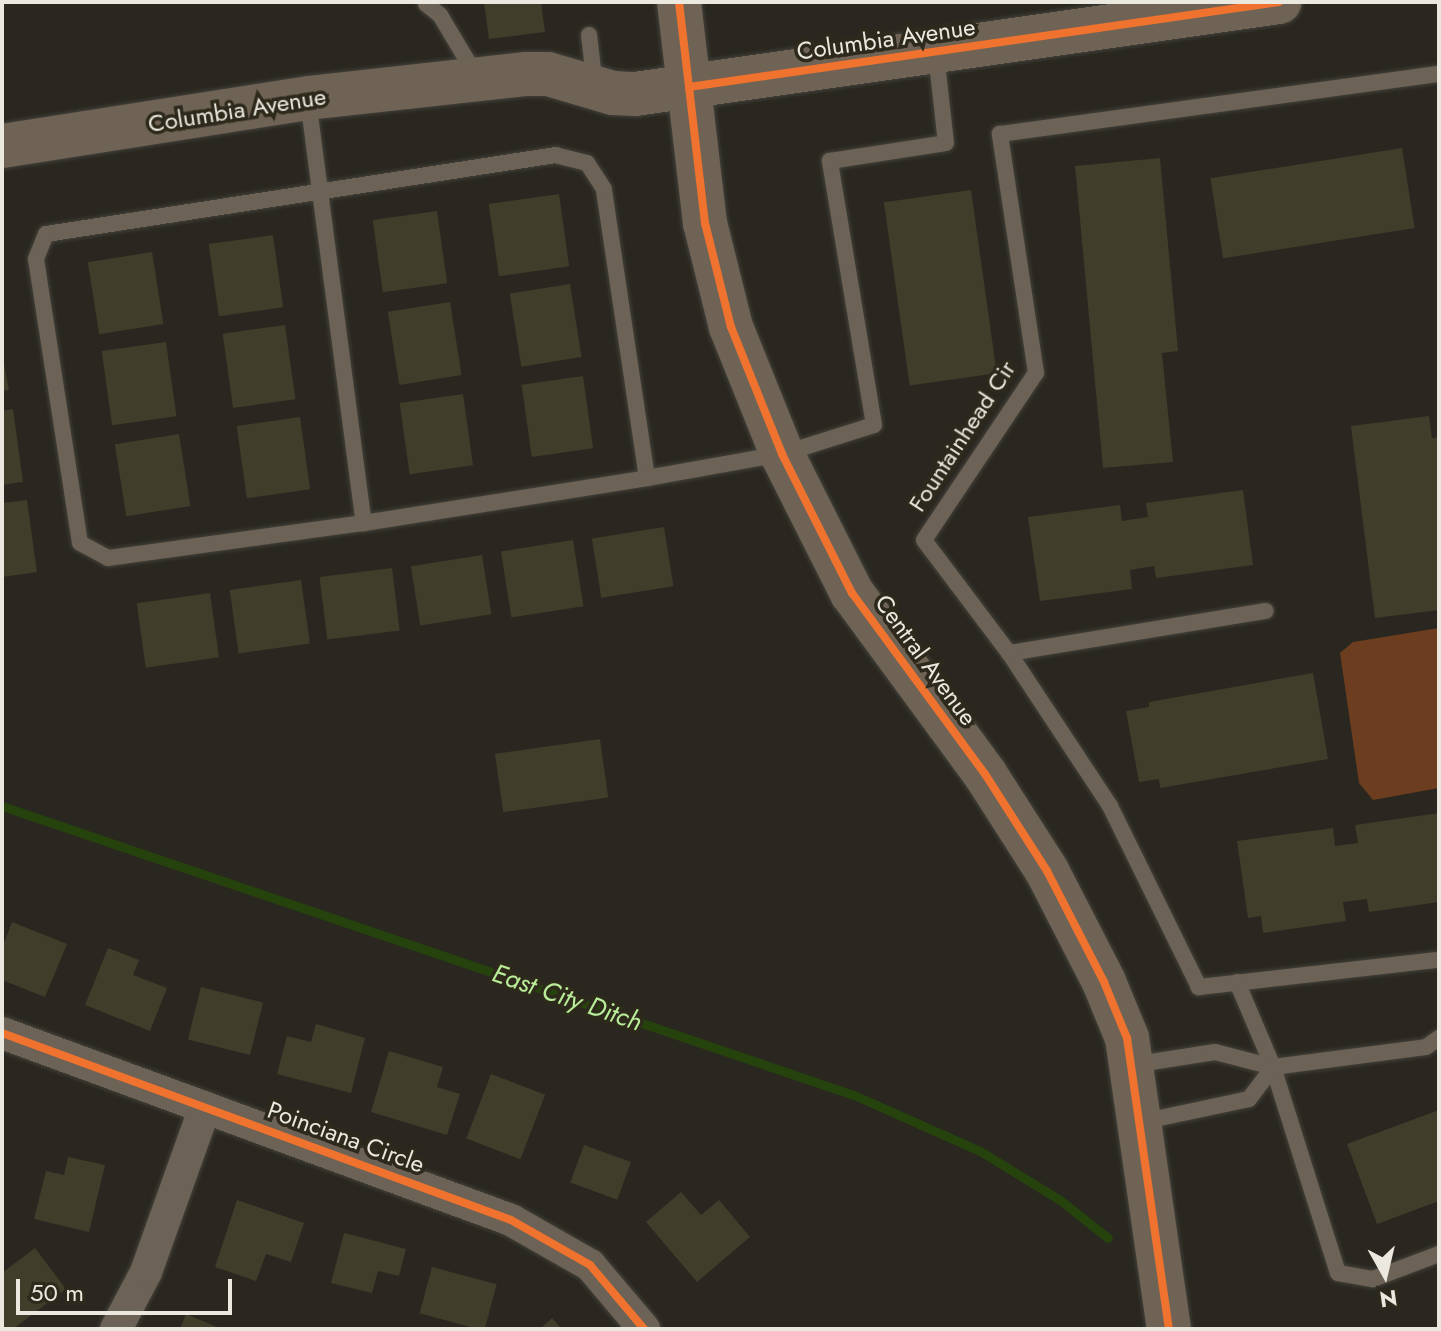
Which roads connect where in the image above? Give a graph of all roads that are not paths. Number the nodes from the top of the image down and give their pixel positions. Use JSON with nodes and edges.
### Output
{"nodes":[{"id":1,"x":679,"y":2,"type":"edge"},
{"id":2,"x":1279,"y":2,"type":"edge"},
{"id":3,"x":426,"y":4,"type":"dead end"},
{"id":4,"x":589,"y":35,"type":"dead end"},
{"id":5,"x":936,"y":51,"type":"junction"},
{"id":6,"x":1439,"y":74,"type":"edge"},
{"id":7,"x":477,"y":79,"type":"junction"},
{"id":8,"x":689,"y":87,"type":"junction"},
{"id":9,"x":596,"y":88,"type":"junction"},
{"id":10,"x":308,"y":98,"type":"junction"},
{"id":11,"x":2,"y":146,"type":"edge"},
{"id":12,"x":317,"y":193,"type":"junction"},
{"id":13,"x":782,"y":454,"type":"junction"},
{"id":14,"x":647,"y":478,"type":"junction"},
{"id":15,"x":364,"y":523,"type":"junction"},
{"id":16,"x":1266,"y":611,"type":"dead end"},
{"id":17,"x":1009,"y":653,"type":"junction"},
{"id":18,"x":1436,"y":960,"type":"dead end"},
{"id":19,"x":1237,"y":982,"type":"junction"},
{"id":20,"x":2,"y":1033,"type":"edge"},
{"id":21,"x":1439,"y":1038,"type":"edge"},
{"id":22,"x":1131,"y":1066,"type":"junction"},
{"id":23,"x":1273,"y":1067,"type":"junction"},
{"id":24,"x":205,"y":1107,"type":"junction"},
{"id":25,"x":1141,"y":1122,"type":"junction"},
{"id":26,"x":1439,"y":1254,"type":"edge"},
{"id":27,"x":116,"y":1329,"type":"edge"},
{"id":28,"x":644,"y":1329,"type":"edge"},
{"id":29,"x":1169,"y":1329,"type":"edge"}],
"edges":[{"from":1,"to":8,"type":"street","name":"Central Avenue"},
{"from":2,"to":5,"type":"street","name":"Columbia Avenue"},
{"from":3,"to":7,"type":"lane"},
{"from":4,"to":9,"type":"lane"},
{"from":5,"to":8,"type":"street","name":"Columbia Avenue"},
{"from":5,"to":13,"type":"lane"},
{"from":6,"to":17,"type":"lane","name":"Fountainhead Cir"},
{"from":7,"to":9,"type":"street","name":"Columbia Avenue"},
{"from":7,"to":10,"type":"street","name":"Columbia Avenue"},
{"from":8,"to":9,"type":"street","name":"Columbia Avenue"},
{"from":8,"to":13,"type":"street","name":"Central Avenue"},
{"from":10,"to":11,"type":"street","name":"Columbia Avenue"},
{"from":10,"to":12,"type":"lane"},
{"from":12,"to":14,"type":"lane"},
{"from":12,"to":15,"type":"lane"},
{"from":12,"to":15,"type":"lane"},
{"from":13,"to":14,"type":"lane"},
{"from":13,"to":22,"type":"street","name":"Central Avenue"},
{"from":14,"to":15,"type":"lane"},
{"from":16,"to":17,"type":"lane"},
{"from":17,"to":19,"type":"lane","name":"Fountainhead Cir"},
{"from":18,"to":19,"type":"lane","name":"Fountainhead Cir"},
{"from":19,"to":23,"type":"lane"},
{"from":20,"to":24,"type":"street","name":"Poinciana Circle"},
{"from":21,"to":23,"type":"lane"},
{"from":22,"to":23,"type":"lane"},
{"from":22,"to":25,"type":"street","name":"Central Avenue"},
{"from":23,"to":25,"type":"lane"},
{"from":23,"to":26,"type":"lane"},
{"from":24,"to":27,"type":"street"},
{"from":24,"to":28,"type":"street","name":"Poinciana Circle"},
{"from":25,"to":29,"type":"street","name":"Central Avenue"}]}
